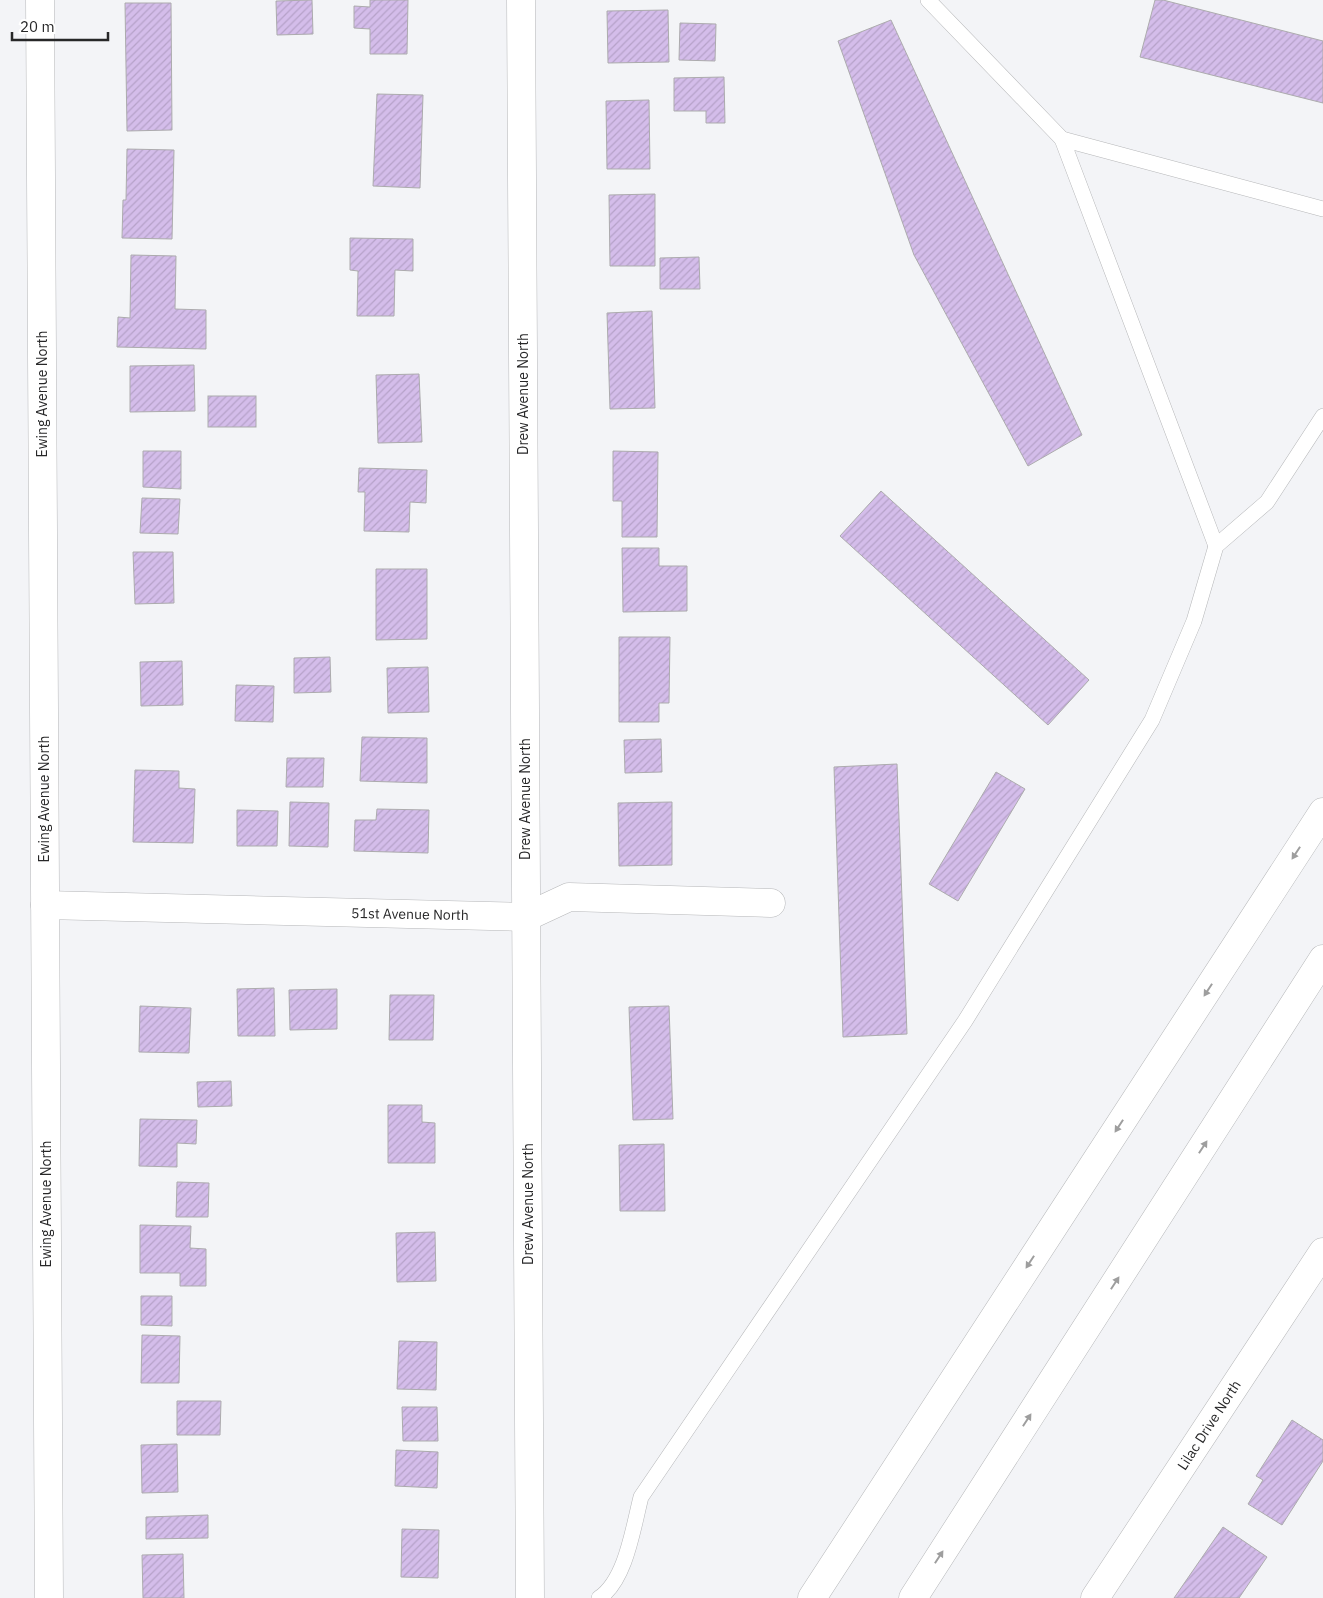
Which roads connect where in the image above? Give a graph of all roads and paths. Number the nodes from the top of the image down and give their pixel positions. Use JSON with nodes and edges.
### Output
{"nodes":[{"id":1,"x":40,"y":0,"type":"edge"},
{"id":2,"x":520,"y":0,"type":"edge"},
{"id":3,"x":928,"y":0,"type":"edge"},
{"id":4,"x":1062,"y":139,"type":"junction"},
{"id":5,"x":1323,"y":209,"type":"edge"},
{"id":6,"x":1323,"y":416,"type":"edge"},
{"id":7,"x":1216,"y":546,"type":"junction"},
{"id":8,"x":1323,"y":812,"type":"edge"},
{"id":9,"x":771,"y":904,"type":"dead end"},
{"id":10,"x":45,"y":905,"type":"junction"},
{"id":11,"x":526,"y":917,"type":"junction"},
{"id":12,"x":1323,"y":959,"type":"edge"},
{"id":13,"x":1323,"y":1252,"type":"edge"},
{"id":14,"x":49,"y":1598,"type":"edge"},
{"id":15,"x":530,"y":1598,"type":"edge"},
{"id":16,"x":599,"y":1598,"type":"edge"},
{"id":17,"x":812,"y":1598,"type":"edge"},
{"id":18,"x":913,"y":1598,"type":"edge"},
{"id":19,"x":1095,"y":1598,"type":"edge"}],
"edges":[{"from":1,"to":10,"type":"main road","name":"Ewing Avenue North"},
{"from":2,"to":11,"type":"main road","name":"Drew Avenue North"},
{"from":3,"to":4,"type":"lane"},
{"from":4,"to":5,"type":"lane"},
{"from":4,"to":7,"type":"lane"},
{"from":6,"to":7,"type":"lane"},
{"from":7,"to":16,"type":"lane"},
{"from":8,"to":17,"type":"main road","one_way":true},
{"from":9,"to":11,"type":"main road","name":"51st Avenue North"},
{"from":10,"to":11,"type":"main road","name":"51st Avenue North"},
{"from":10,"to":14,"type":"main road","name":"Ewing Avenue North"},
{"from":11,"to":15,"type":"main road","name":"Drew Avenue North"},
{"from":18,"to":12,"type":"main road","one_way":true},
{"from":13,"to":19,"type":"main road","name":"Lilac Drive North"}]}
